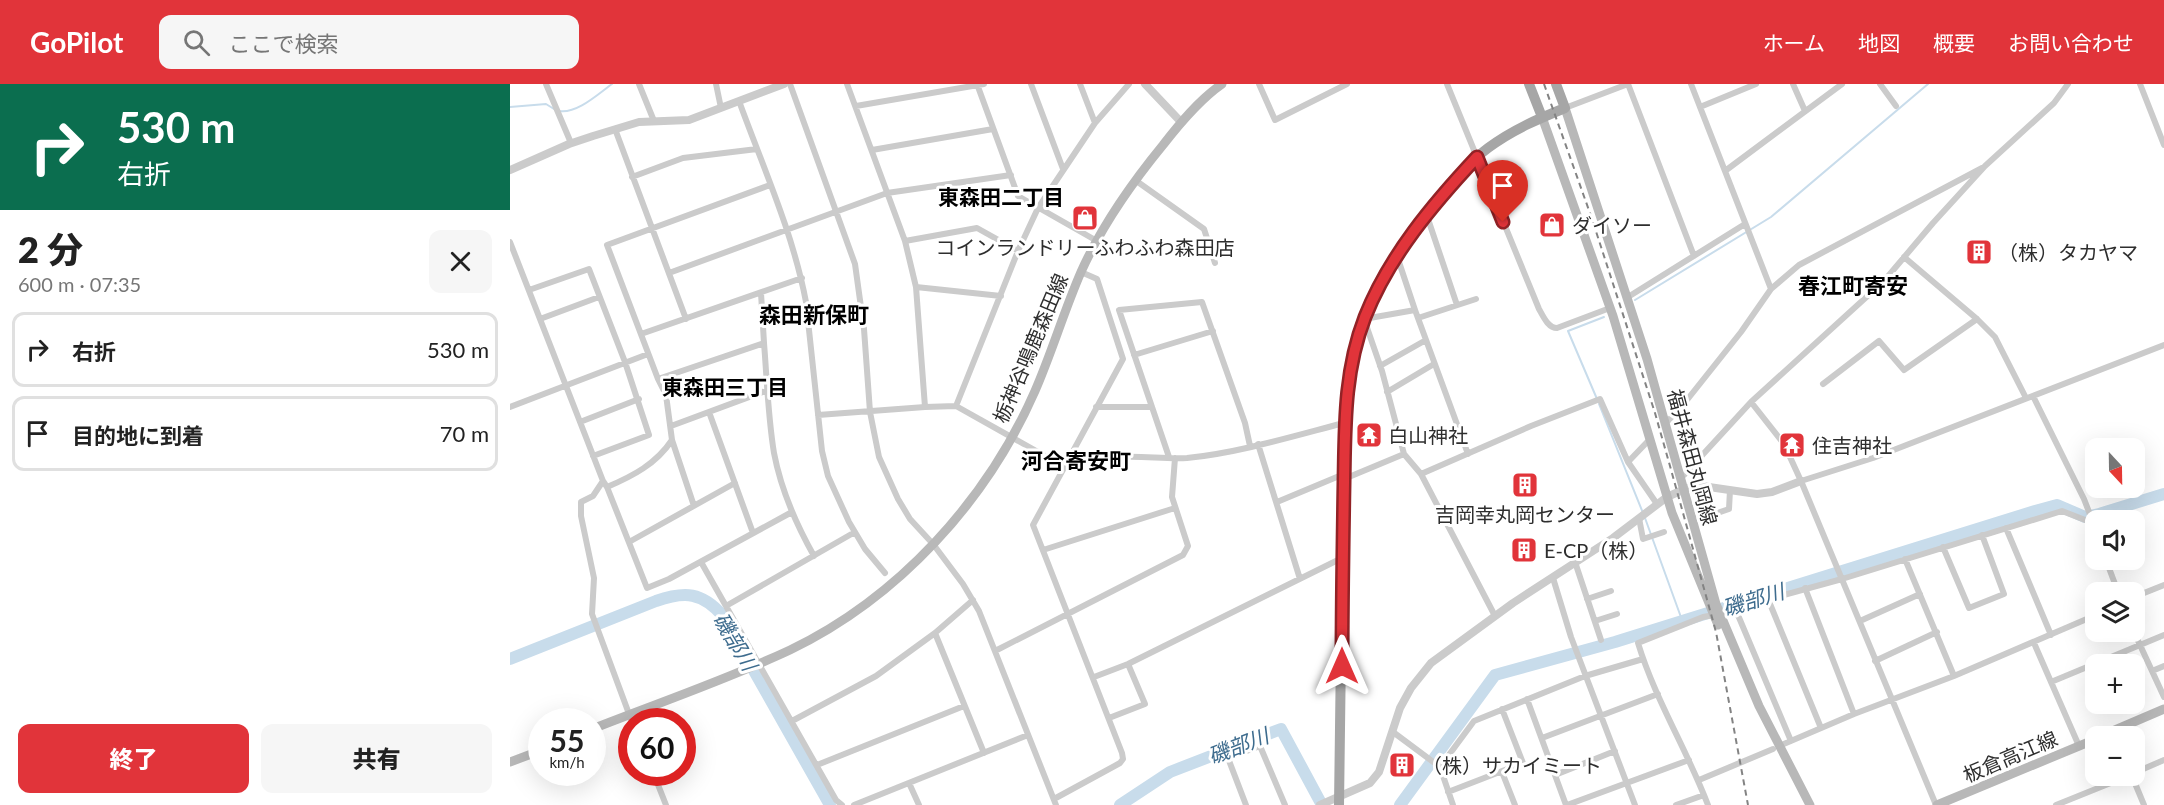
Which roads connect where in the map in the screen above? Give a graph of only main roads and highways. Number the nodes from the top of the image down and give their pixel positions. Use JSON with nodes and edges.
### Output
{"nodes":[{"id":1,"x":1222,"y":84,"type":"edge"},
{"id":2,"x":1529,"y":84,"type":"edge"},
{"id":3,"x":1556,"y":84,"type":"edge"},
{"id":4,"x":1565,"y":108,"type":"junction"},
{"id":5,"x":1542,"y":117,"type":"junction"},
{"id":6,"x":1715,"y":610,"type":"junction"},
{"id":7,"x":653,"y":708,"type":"edge"},
{"id":8,"x":2164,"y":709,"type":"edge"},
{"id":9,"x":2124,"y":726,"type":"edge"},
{"id":10,"x":2085,"y":744,"type":"edge"},
{"id":11,"x":1776,"y":748,"type":"junction"},
{"id":12,"x":528,"y":755,"type":"edge"},
{"id":13,"x":510,"y":762,"type":"edge"},
{"id":14,"x":1340,"y":803,"type":"edge"},
{"id":15,"x":1804,"y":805,"type":"edge"},
{"id":16,"x":1810,"y":805,"type":"edge"},
{"id":17,"x":1936,"y":805,"type":"edge"}],
"edges":[{"from":1,"to":7,"type":"main road","name":"栃神谷鳴鹿森田線"},
{"from":2,"to":5,"type":"main road"},
{"from":3,"to":4,"type":"main road"},
{"from":4,"to":5,"type":"main road"},
{"from":4,"to":6,"type":"main road","name":"福井森田丸岡線"},
{"from":5,"to":6,"type":"main road","name":"福井森田丸岡線"},
{"from":5,"to":14,"type":"main road"},
{"from":6,"to":11,"type":"main road","name":"福井森田丸岡線"},
{"from":8,"to":9,"type":"main road"},
{"from":10,"to":17,"type":"main road","name":"板倉高江線"},
{"from":11,"to":15,"type":"main road","name":"福井森田丸岡線"},
{"from":11,"to":16,"type":"main road","name":"福井森田丸岡線"},
{"from":12,"to":13,"type":"main road"}]}
